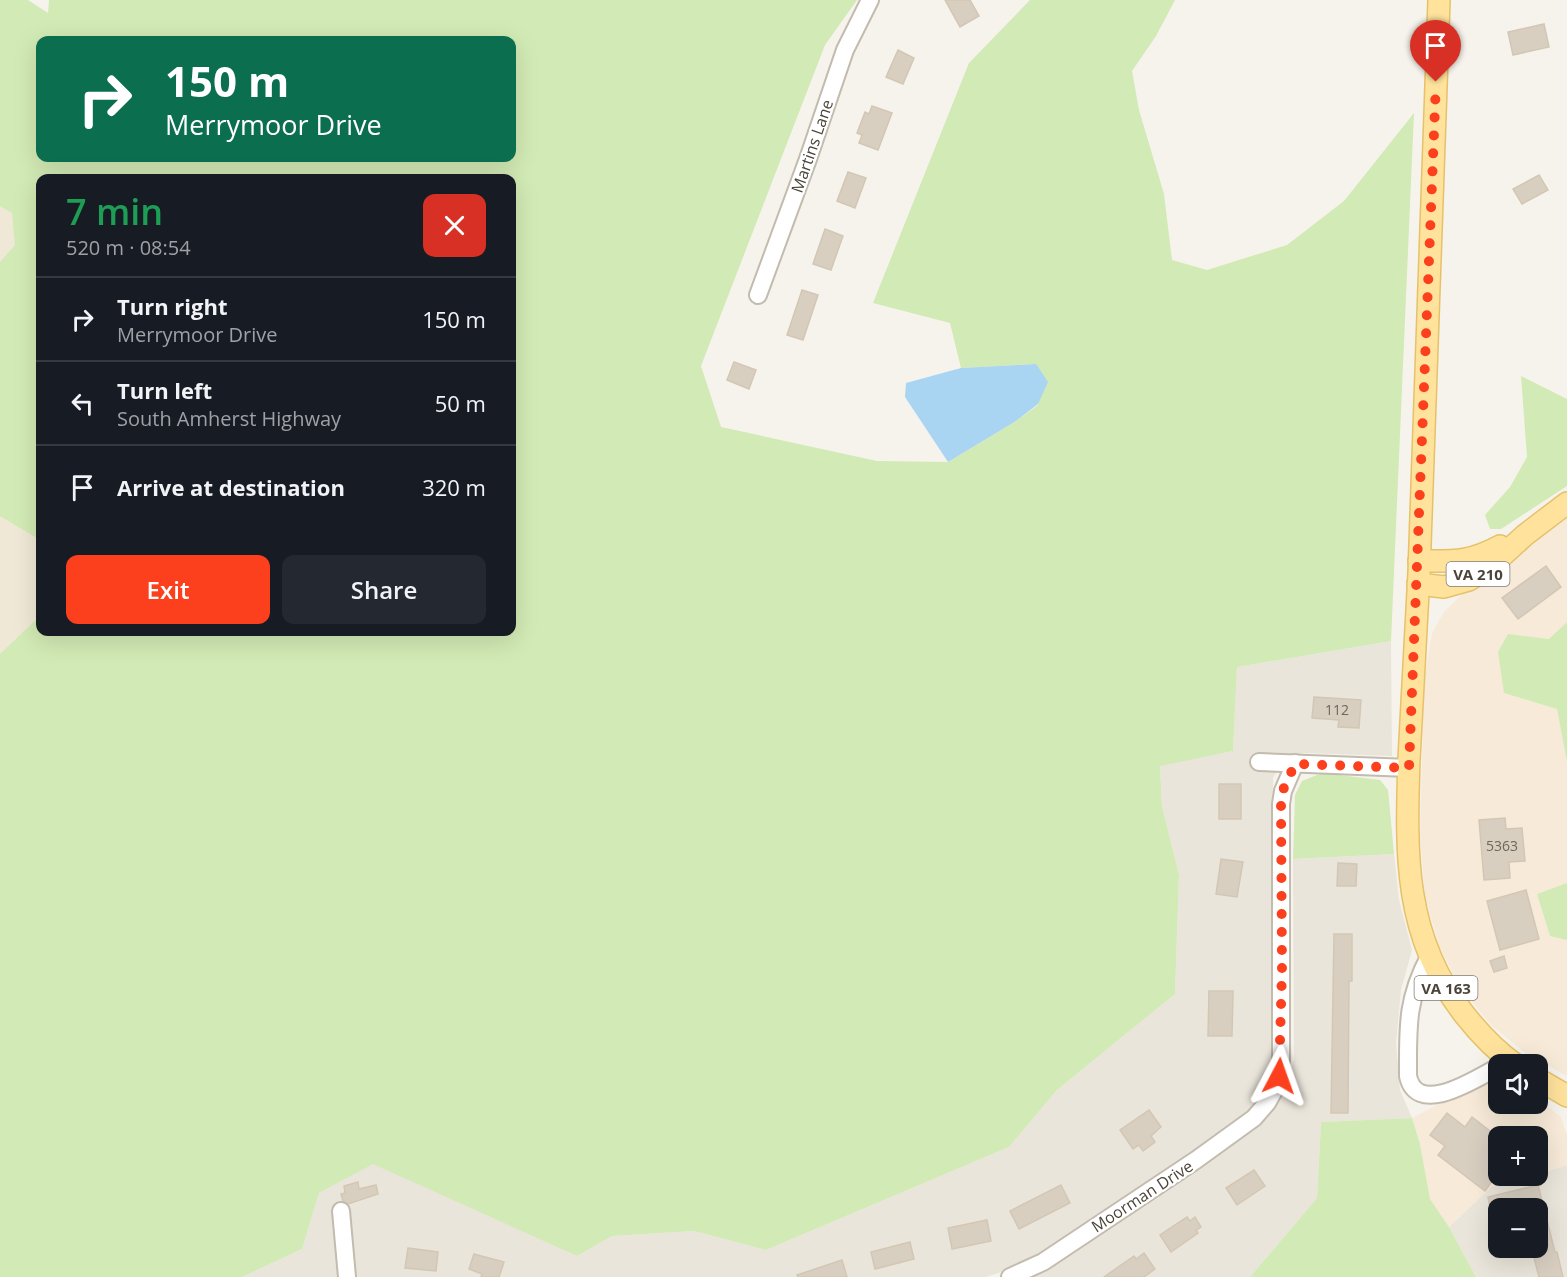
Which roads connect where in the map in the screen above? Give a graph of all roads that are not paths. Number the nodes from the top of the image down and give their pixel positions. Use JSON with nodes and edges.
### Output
{"nodes":[{"id":1,"x":870,"y":0,"type":"edge"},
{"id":2,"x":1439,"y":0,"type":"edge"},
{"id":3,"x":758,"y":295,"type":"dead end"},
{"id":4,"x":1567,"y":503,"type":"edge"},
{"id":5,"x":1525,"y":535,"type":"junction"},
{"id":6,"x":1419,"y":561,"type":"junction"},
{"id":7,"x":1418,"y":584,"type":"junction"},
{"id":8,"x":1258,"y":762,"type":"dead end"},
{"id":9,"x":1295,"y":764,"type":"junction"},
{"id":10,"x":1409,"y":768,"type":"junction"},
{"id":11,"x":1429,"y":957,"type":"junction"},
{"id":12,"x":1498,"y":1054,"type":"edge"},
{"id":13,"x":1488,"y":1072,"type":"edge"},
{"id":14,"x":1548,"y":1085,"type":"edge"},
{"id":15,"x":1567,"y":1096,"type":"edge"},
{"id":16,"x":341,"y":1211,"type":"dead end"},
{"id":17,"x":347,"y":1277,"type":"edge"},
{"id":18,"x":1010,"y":1277,"type":"edge"}],
"edges":[{"from":1,"to":3,"type":"street","name":"Martins Lane"},
{"from":2,"to":6,"type":"main road","number":"VA 163"},
{"from":4,"to":5,"type":"main road","number":"VA 210"},
{"from":5,"to":6,"type":"main road","number":"VA 210"},
{"from":5,"to":7,"type":"main road","number":"VA 210"},
{"from":6,"to":7,"type":"main road","number":"VA 163"},
{"from":7,"to":10,"type":"main road","number":"VA 163"},
{"from":8,"to":9,"type":"street"},
{"from":9,"to":10,"type":"street"},
{"from":9,"to":18,"type":"street","name":"Moorman Drive"},
{"from":10,"to":11,"type":"main road","number":"VA 163"},
{"from":11,"to":12,"type":"main road","number":"VA 163"},
{"from":11,"to":13,"type":"street"},
{"from":14,"to":15,"type":"main road"},
{"from":16,"to":17,"type":"street"}]}
